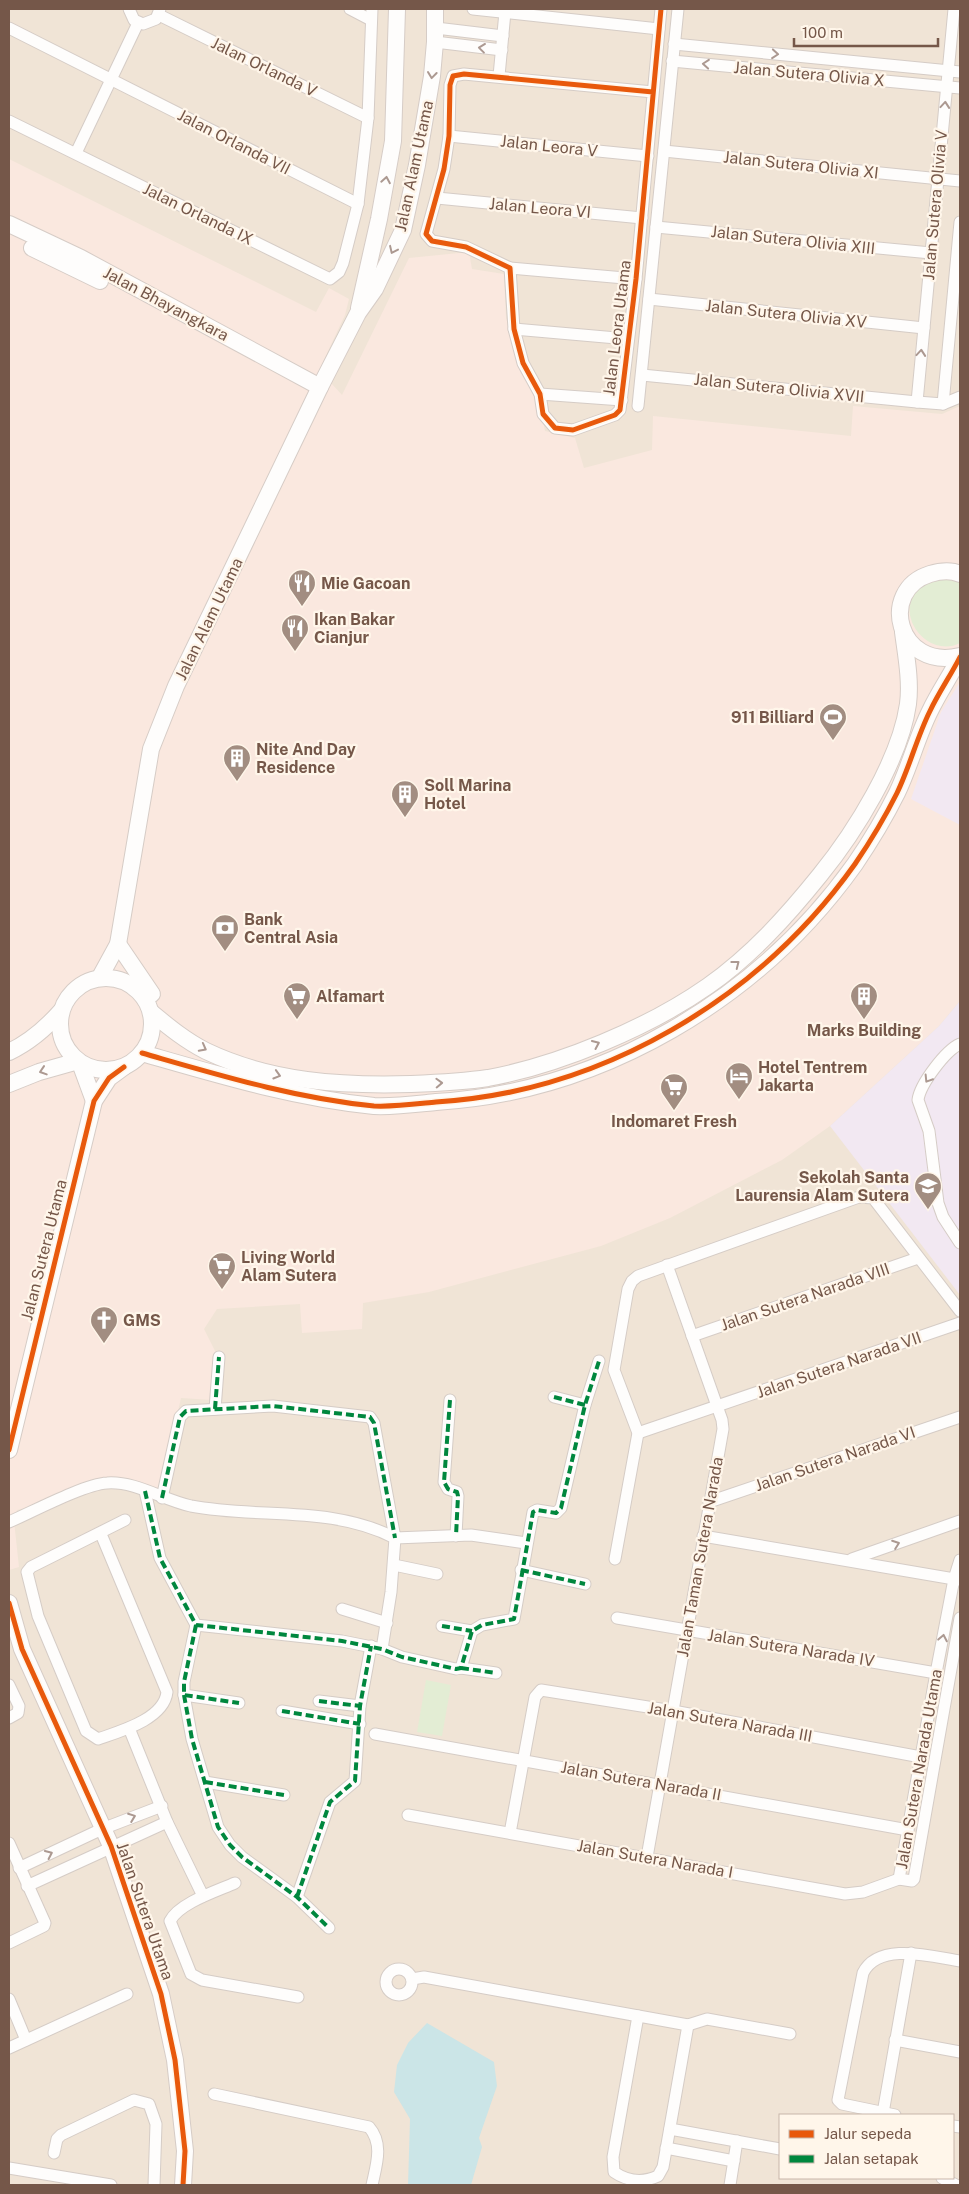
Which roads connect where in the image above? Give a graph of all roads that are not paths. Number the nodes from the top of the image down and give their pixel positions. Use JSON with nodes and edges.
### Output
{"nodes":[{"id":1,"x":130,"y":9,"type":"edge"},
{"id":2,"x":350,"y":9,"type":"edge"},
{"id":3,"x":397,"y":9,"type":"edge"},
{"id":4,"x":435,"y":9,"type":"edge"},
{"id":5,"x":473,"y":9,"type":"edge"},
{"id":6,"x":661,"y":9,"type":"edge"},
{"id":7,"x":678,"y":9,"type":"edge"},
{"id":8,"x":954,"y":9,"type":"edge"},
{"id":9,"x":159,"y":12,"type":"edge"},
{"id":10,"x":505,"y":12,"type":"junction"},
{"id":11,"x":371,"y":14,"type":"edge"},
{"id":12,"x":138,"y":23,"type":"junction"},
{"id":13,"x":9,"y":28,"type":"edge"},
{"id":14,"x":659,"y":29,"type":"junction"},
{"id":15,"x":436,"y":35,"type":"junction"},
{"id":16,"x":503,"y":36,"type":"junction"},
{"id":17,"x":674,"y":44,"type":"junction"},
{"id":18,"x":502,"y":50,"type":"junction"},
{"id":19,"x":672,"y":61,"type":"junction"},
{"id":20,"x":947,"y":70,"type":"junction"},
{"id":21,"x":960,"y":72,"type":"edge"},
{"id":22,"x":499,"y":76,"type":"junction"},
{"id":23,"x":111,"y":80,"type":"junction"},
{"id":24,"x":946,"y":86,"type":"junction"},
{"id":25,"x":960,"y":88,"type":"edge"},
{"id":26,"x":653,"y":92,"type":"junction"},
{"id":27,"x":368,"y":118,"type":"junction"},
{"id":28,"x":9,"y":121,"type":"edge"},
{"id":29,"x":450,"y":136,"type":"junction"},
{"id":30,"x":664,"y":151,"type":"junction"},
{"id":31,"x":76,"y":153,"type":"junction"},
{"id":32,"x":648,"y":156,"type":"junction"},
{"id":33,"x":938,"y":178,"type":"junction"},
{"id":34,"x":960,"y":181,"type":"edge"},
{"id":35,"x":438,"y":198,"type":"junction"},
{"id":36,"x":358,"y":204,"type":"junction"},
{"id":37,"x":642,"y":218,"type":"junction"},
{"id":38,"x":960,"y":222,"type":"edge"},
{"id":39,"x":9,"y":224,"type":"edge"},
{"id":40,"x":656,"y":227,"type":"junction"},
{"id":41,"x":9,"y":236,"type":"edge"},
{"id":42,"x":931,"y":253,"type":"junction"},
{"id":43,"x":510,"y":268,"type":"junction"},
{"id":44,"x":636,"y":279,"type":"junction"},
{"id":45,"x":649,"y":300,"type":"junction"},
{"id":46,"x":358,"y":313,"type":"junction"},
{"id":47,"x":924,"y":328,"type":"junction"},
{"id":48,"x":514,"y":329,"type":"junction"},
{"id":49,"x":628,"y":339,"type":"junction"},
{"id":50,"x":642,"y":375,"type":"junction"},
{"id":51,"x":318,"y":392,"type":"junction"},
{"id":52,"x":540,"y":394,"type":"junction"},
{"id":53,"x":960,"y":397,"type":"edge"},
{"id":54,"x":622,"y":400,"type":"junction"},
{"id":55,"x":917,"y":402,"type":"junction"},
{"id":56,"x":944,"y":404,"type":"junction"},
{"id":57,"x":638,"y":406,"type":"dead end"},
{"id":58,"x":960,"y":574,"type":"edge"},
{"id":59,"x":903,"y":632,"type":"junction"},
{"id":60,"x":960,"y":656,"type":"edge"},
{"id":61,"x":118,"y":944,"type":"junction"},
{"id":62,"x":100,"y":978,"type":"junction"},
{"id":63,"x":61,"y":1011,"type":"junction"},
{"id":64,"x":152,"y":1013,"type":"junction"},
{"id":65,"x":176,"y":1033,"type":"junction"},
{"id":66,"x":960,"y":1044,"type":"edge"},
{"id":67,"x":9,"y":1052,"type":"edge"},
{"id":68,"x":142,"y":1053,"type":"junction"},
{"id":69,"x":79,"y":1062,"type":"junction"},
{"id":70,"x":124,"y":1067,"type":"junction"},
{"id":71,"x":9,"y":1084,"type":"edge"},
{"id":72,"x":94,"y":1101,"type":"junction"},
{"id":73,"x":960,"y":1243,"type":"edge"},
{"id":74,"x":918,"y":1258,"type":"junction"},
{"id":75,"x":667,"y":1265,"type":"junction"},
{"id":76,"x":960,"y":1311,"type":"edge"},
{"id":77,"x":960,"y":1323,"type":"edge"},
{"id":78,"x":692,"y":1336,"type":"junction"},
{"id":79,"x":219,"y":1357,"type":"dead end"},
{"id":80,"x":599,"y":1361,"type":"dead end"},
{"id":81,"x":554,"y":1397,"type":"dead end"},
{"id":82,"x":450,"y":1400,"type":"dead end"},
{"id":83,"x":585,"y":1405,"type":"junction"},
{"id":84,"x":717,"y":1408,"type":"junction"},
{"id":85,"x":215,"y":1409,"type":"junction"},
{"id":86,"x":960,"y":1417,"type":"edge"},
{"id":87,"x":638,"y":1433,"type":"junction"},
{"id":88,"x":9,"y":1450,"type":"edge"},
{"id":89,"x":145,"y":1491,"type":"junction"},
{"id":90,"x":162,"y":1498,"type":"junction"},
{"id":91,"x":709,"y":1502,"type":"junction"},
{"id":92,"x":125,"y":1520,"type":"dead end"},
{"id":93,"x":960,"y":1521,"type":"edge"},
{"id":94,"x":9,"y":1522,"type":"edge"},
{"id":95,"x":101,"y":1534,"type":"junction"},
{"id":96,"x":456,"y":1536,"type":"junction"},
{"id":97,"x":703,"y":1536,"type":"junction"},
{"id":98,"x":395,"y":1538,"type":"junction"},
{"id":99,"x":526,"y":1543,"type":"junction"},
{"id":100,"x":615,"y":1559,"type":"dead end"},
{"id":101,"x":850,"y":1560,"type":"junction"},
{"id":102,"x":960,"y":1560,"type":"edge"},
{"id":103,"x":394,"y":1565,"type":"junction"},
{"id":104,"x":521,"y":1570,"type":"junction"},
{"id":105,"x":437,"y":1574,"type":"dead end"},
{"id":106,"x":957,"y":1579,"type":"edge"},
{"id":107,"x":585,"y":1584,"type":"dead end"},
{"id":108,"x":9,"y":1603,"type":"edge"},
{"id":109,"x":342,"y":1609,"type":"dead end"},
{"id":110,"x":617,"y":1618,"type":"dead end"},
{"id":111,"x":960,"y":1618,"type":"edge"},
{"id":112,"x":387,"y":1623,"type":"junction"},
{"id":113,"x":196,"y":1625,"type":"junction"},
{"id":114,"x":442,"y":1626,"type":"dead end"},
{"id":115,"x":472,"y":1631,"type":"junction"},
{"id":116,"x":687,"y":1631,"type":"junction"},
{"id":117,"x":377,"y":1648,"type":"junction"},
{"id":118,"x":461,"y":1668,"type":"junction"},
{"id":119,"x":936,"y":1672,"type":"junction"},
{"id":120,"x":496,"y":1673,"type":"dead end"},
{"id":121,"x":9,"y":1685,"type":"edge"},
{"id":122,"x":184,"y":1695,"type":"junction"},
{"id":123,"x":319,"y":1701,"type":"dead end"},
{"id":124,"x":239,"y":1703,"type":"dead end"},
{"id":125,"x":360,"y":1706,"type":"junction"},
{"id":126,"x":282,"y":1711,"type":"dead end"},
{"id":127,"x":673,"y":1711,"type":"junction"},
{"id":128,"x":9,"y":1718,"type":"edge"},
{"id":129,"x":360,"y":1724,"type":"junction"},
{"id":130,"x":129,"y":1728,"type":"junction"},
{"id":131,"x":375,"y":1734,"type":"dead end"},
{"id":132,"x":921,"y":1757,"type":"junction"},
{"id":133,"x":523,"y":1759,"type":"junction"},
{"id":134,"x":205,"y":1782,"type":"junction"},
{"id":135,"x":660,"y":1784,"type":"junction"},
{"id":136,"x":284,"y":1795,"type":"dead end"},
{"id":137,"x":162,"y":1806,"type":"junction"},
{"id":138,"x":408,"y":1815,"type":"dead end"},
{"id":139,"x":168,"y":1822,"type":"junction"},
{"id":140,"x":102,"y":1829,"type":"junction"},
{"id":141,"x":908,"y":1830,"type":"junction"},
{"id":142,"x":510,"y":1833,"type":"junction"},
{"id":143,"x":9,"y":1842,"type":"edge"},
{"id":144,"x":111,"y":1846,"type":"junction"},
{"id":145,"x":647,"y":1857,"type":"junction"},
{"id":146,"x":19,"y":1868,"type":"junction"},
{"id":147,"x":899,"y":1879,"type":"junction"},
{"id":148,"x":235,"y":1883,"type":"dead end"},
{"id":149,"x":27,"y":1886,"type":"junction"},
{"id":150,"x":204,"y":1896,"type":"junction"},
{"id":151,"x":297,"y":1898,"type":"junction"},
{"id":152,"x":329,"y":1928,"type":"dead end"},
{"id":153,"x":9,"y":1943,"type":"edge"},
{"id":154,"x":911,"y":1953,"type":"junction"},
{"id":155,"x":960,"y":1961,"type":"edge"},
{"id":156,"x":412,"y":1979,"type":"dead end"},
{"id":157,"x":127,"y":1994,"type":"dead end"},
{"id":158,"x":298,"y":1997,"type":"dead end"},
{"id":159,"x":9,"y":1999,"type":"edge"},
{"id":160,"x":638,"y":2016,"type":"junction"},
{"id":161,"x":688,"y":2025,"type":"junction"},
{"id":162,"x":790,"y":2034,"type":"dead end"},
{"id":163,"x":26,"y":2040,"type":"junction"},
{"id":164,"x":896,"y":2040,"type":"junction"},
{"id":165,"x":9,"y":2048,"type":"edge"},
{"id":166,"x":960,"y":2052,"type":"edge"},
{"id":167,"x":214,"y":2094,"type":"dead end"},
{"id":168,"x":882,"y":2113,"type":"junction"},
{"id":169,"x":889,"y":2114,"type":"edge"},
{"id":170,"x":670,"y":2129,"type":"junction"},
{"id":171,"x":737,"y":2141,"type":"junction"},
{"id":172,"x":666,"y":2148,"type":"junction"},
{"id":173,"x":779,"y":2149,"type":"edge"},
{"id":174,"x":54,"y":2153,"type":"dead end"},
{"id":175,"x":734,"y":2161,"type":"junction"},
{"id":176,"x":9,"y":2168,"type":"edge"},
{"id":177,"x":944,"y":2179,"type":"edge"},
{"id":178,"x":956,"y":2184,"type":"edge"},
{"id":179,"x":111,"y":2185,"type":"edge"},
{"id":180,"x":154,"y":2185,"type":"edge"},
{"id":181,"x":183,"y":2185,"type":"edge"},
{"id":182,"x":372,"y":2185,"type":"edge"},
{"id":183,"x":730,"y":2185,"type":"edge"}],
"edges":[{"from":1,"to":12,"type":"street"},
{"from":2,"to":11,"type":"street"},
{"from":46,"to":3,"type":"main road","name":"Jalan Alam Utama","one_way":true},
{"from":4,"to":15,"type":"main road","name":"Jalan Alam Utama"},
{"from":5,"to":10,"type":"street"},
{"from":6,"to":14,"type":"street","name":"Jalan Leora Utama"},
{"from":7,"to":17,"type":"street"},
{"from":8,"to":20,"type":"street","name":"Jalan Sutera Olivia V"},
{"from":9,"to":12,"type":"street"},
{"from":9,"to":27,"type":"street","name":"Jalan Orlanda V"},
{"from":10,"to":14,"type":"street"},
{"from":10,"to":16,"type":"street"},
{"from":11,"to":27,"type":"street"},
{"from":12,"to":23,"type":"street"},
{"from":13,"to":23,"type":"street","name":"Jalan Orlanda VII"},
{"from":14,"to":26,"type":"street","name":"Jalan Leora Utama"},
{"from":15,"to":16,"type":"street"},
{"from":18,"to":15,"type":"street","one_way":true},
{"from":15,"to":46,"type":"main road","name":"Jalan Alam Utama","one_way":true},
{"from":16,"to":18,"type":"street"},
{"from":17,"to":19,"type":"street"},
{"from":17,"to":20,"type":"street","name":"Jalan Sutera Olivia X","one_way":true},
{"from":18,"to":22,"type":"street"},
{"from":24,"to":19,"type":"street","name":"Jalan Sutera Olivia X","one_way":true},
{"from":19,"to":30,"type":"street"},
{"from":20,"to":21,"type":"street","name":"Jalan Sutera Olivia X"},
{"from":20,"to":24,"type":"street","name":"Jalan Sutera Olivia V"},
{"from":22,"to":26,"type":"street"},
{"from":22,"to":29,"type":"street"},
{"from":23,"to":31,"type":"street"},
{"from":23,"to":36,"type":"street","name":"Jalan Orlanda VII"},
{"from":24,"to":25,"type":"street","name":"Jalan Sutera Olivia X"},
{"from":33,"to":24,"type":"street","name":"Jalan Sutera Olivia V","one_way":true},
{"from":26,"to":32,"type":"street","name":"Jalan Leora Utama"},
{"from":27,"to":36,"type":"street"},
{"from":28,"to":31,"type":"street","name":"Jalan Orlanda IX"},
{"from":29,"to":32,"type":"street","name":"Jalan Leora V"},
{"from":29,"to":35,"type":"street"},
{"from":30,"to":33,"type":"street","name":"Jalan Sutera Olivia XI"},
{"from":30,"to":40,"type":"street"},
{"from":31,"to":36,"type":"street","name":"Jalan Orlanda IX"},
{"from":32,"to":37,"type":"street","name":"Jalan Leora Utama"},
{"from":33,"to":34,"type":"street","name":"Jalan Sutera Olivia XI"},
{"from":33,"to":42,"type":"street","name":"Jalan Sutera Olivia V"},
{"from":35,"to":37,"type":"street","name":"Jalan Leora VI"},
{"from":35,"to":43,"type":"street"},
{"from":37,"to":44,"type":"street","name":"Jalan Leora Utama"},
{"from":38,"to":56,"type":"street","name":"Jalan Sutera Olivia V"},
{"from":39,"to":51,"type":"main road","name":"Jalan Bhayangkara"},
{"from":40,"to":42,"type":"street","name":"Jalan Sutera Olivia XIII"},
{"from":40,"to":45,"type":"street"},
{"from":41,"to":51,"type":"main road","name":"Jalan Bhayangkara"},
{"from":42,"to":47,"type":"street","name":"Jalan Sutera Olivia V"},
{"from":43,"to":44,"type":"street"},
{"from":43,"to":48,"type":"street","name":"Jalan Leora Utama"},
{"from":44,"to":49,"type":"street","name":"Jalan Leora Utama"},
{"from":45,"to":47,"type":"street","name":"Jalan Sutera Olivia XV"},
{"from":45,"to":50,"type":"street"},
{"from":46,"to":51,"type":"main road","name":"Jalan Alam Utama"},
{"from":55,"to":47,"type":"street","name":"Jalan Sutera Olivia V","one_way":true},
{"from":48,"to":49,"type":"street"},
{"from":48,"to":52,"type":"street","name":"Jalan Leora Utama"},
{"from":49,"to":54,"type":"street","name":"Jalan Leora Utama"},
{"from":50,"to":55,"type":"street","name":"Jalan Sutera Olivia XVII"},
{"from":50,"to":57,"type":"street"},
{"from":51,"to":61,"type":"main road","name":"Jalan Alam Utama"},
{"from":52,"to":54,"type":"street"},
{"from":52,"to":54,"type":"street","name":"Jalan Leora Utama"},
{"from":53,"to":56,"type":"street"},
{"from":55,"to":56,"type":"street","name":"Jalan Sutera Olivia XVII"},
{"from":58,"to":59,"type":"main road"},
{"from":59,"to":60,"type":"main road"},
{"from":65,"to":59,"type":"main road","one_way":true},
{"from":60,"to":68,"type":"main road"},
{"from":61,"to":62,"type":"main road","name":"Jalan Alam Utama"},
{"from":61,"to":65,"type":"main road"},
{"from":62,"to":63,"type":"main road"},
{"from":62,"to":64,"type":"main road"},
{"from":63,"to":67,"type":"main road"},
{"from":63,"to":69,"type":"main road"},
{"from":64,"to":65,"type":"main road"},
{"from":64,"to":68,"type":"main road"},
{"from":66,"to":73,"type":"street","one_way":true},
{"from":68,"to":70,"type":"main road"},
{"from":69,"to":70,"type":"main road"},
{"from":69,"to":71,"type":"main road","one_way":true},
{"from":69,"to":72,"type":"main road"},
{"from":70,"to":72,"type":"main road","name":"Jalan Sutera Utama"},
{"from":72,"to":88,"type":"main road","name":"Jalan Sutera Utama"},
{"from":74,"to":75,"type":"street"},
{"from":74,"to":76,"type":"street"},
{"from":74,"to":78,"type":"street","name":"Jalan Sutera Narada VIII"},
{"from":75,"to":78,"type":"street","name":"Jalan Taman Sutera Narada"},
{"from":75,"to":87,"type":"street"},
{"from":77,"to":84,"type":"street","name":"Jalan Sutera Narada VII"},
{"from":78,"to":84,"type":"street","name":"Jalan Taman Sutera Narada"},
{"from":79,"to":85,"type":"street"},
{"from":80,"to":83,"type":"street"},
{"from":81,"to":83,"type":"street"},
{"from":82,"to":96,"type":"street"},
{"from":83,"to":99,"type":"street"},
{"from":84,"to":87,"type":"street","name":"Jalan Sutera Narada VII"},
{"from":84,"to":91,"type":"street","name":"Jalan Taman Sutera Narada"},
{"from":85,"to":90,"type":"street"},
{"from":85,"to":98,"type":"street"},
{"from":86,"to":91,"type":"street","name":"Jalan Sutera Narada VI"},
{"from":87,"to":100,"type":"street"},
{"from":89,"to":90,"type":"street"},
{"from":89,"to":94,"type":"street"},
{"from":89,"to":113,"type":"street"},
{"from":90,"to":98,"type":"street"},
{"from":91,"to":97,"type":"street","name":"Jalan Taman Sutera Narada"},
{"from":92,"to":95,"type":"street"},
{"from":101,"to":93,"type":"street","one_way":true},
{"from":95,"to":130,"type":"street"},
{"from":95,"to":130,"type":"street"},
{"from":96,"to":98,"type":"street"},
{"from":96,"to":99,"type":"street"},
{"from":97,"to":101,"type":"street"},
{"from":97,"to":116,"type":"street","name":"Jalan Taman Sutera Narada"},
{"from":98,"to":103,"type":"street"},
{"from":99,"to":104,"type":"street"},
{"from":101,"to":106,"type":"street"},
{"from":102,"to":106,"type":"street","name":"Jalan Sutera Narada Utama"},
{"from":103,"to":105,"type":"street"},
{"from":103,"to":112,"type":"street"},
{"from":104,"to":107,"type":"street"},
{"from":104,"to":115,"type":"street"},
{"from":119,"to":106,"type":"street","name":"Jalan Sutera Narada Utama","one_way":true},
{"from":108,"to":140,"type":"main road","name":"Jalan Sutera Utama"},
{"from":109,"to":112,"type":"street"},
{"from":110,"to":116,"type":"street","name":"Jalan Sutera Narada IV"},
{"from":111,"to":147,"type":"street","name":"Jalan Sutera Narada Utama"},
{"from":112,"to":117,"type":"street"},
{"from":113,"to":117,"type":"street"},
{"from":113,"to":122,"type":"street"},
{"from":114,"to":115,"type":"street"},
{"from":115,"to":118,"type":"street"},
{"from":116,"to":119,"type":"street","name":"Jalan Sutera Narada IV"},
{"from":116,"to":127,"type":"street","name":"Jalan Taman Sutera Narada"},
{"from":117,"to":118,"type":"street"},
{"from":117,"to":125,"type":"street"},
{"from":118,"to":120,"type":"street"},
{"from":119,"to":132,"type":"street","name":"Jalan Sutera Narada Utama"},
{"from":121,"to":128,"type":"street"},
{"from":122,"to":124,"type":"street"},
{"from":122,"to":134,"type":"street"},
{"from":123,"to":125,"type":"street"},
{"from":125,"to":129,"type":"street"},
{"from":126,"to":129,"type":"street"},
{"from":127,"to":132,"type":"street","name":"Jalan Sutera Narada III"},
{"from":127,"to":133,"type":"street","name":"Jalan Sutera Narada III"},
{"from":127,"to":135,"type":"street","name":"Jalan Taman Sutera Narada"},
{"from":129,"to":151,"type":"street"},
{"from":130,"to":137,"type":"street"},
{"from":131,"to":133,"type":"street","name":"Jalan Sutera Narada II"},
{"from":132,"to":141,"type":"street","name":"Jalan Sutera Narada Utama"},
{"from":133,"to":135,"type":"street","name":"Jalan Sutera Narada II"},
{"from":133,"to":142,"type":"street"},
{"from":134,"to":136,"type":"street"},
{"from":134,"to":151,"type":"street"},
{"from":135,"to":141,"type":"street","name":"Jalan Sutera Narada II"},
{"from":135,"to":145,"type":"street","name":"Jalan Taman Sutera Narada"},
{"from":137,"to":139,"type":"street"},
{"from":140,"to":137,"type":"street","one_way":true},
{"from":138,"to":142,"type":"street","name":"Jalan Sutera Narada I"},
{"from":139,"to":144,"type":"street"},
{"from":139,"to":150,"type":"street"},
{"from":140,"to":144,"type":"main road","name":"Jalan Sutera Utama"},
{"from":146,"to":140,"type":"street","one_way":true},
{"from":141,"to":147,"type":"street","name":"Jalan Sutera Narada Utama"},
{"from":142,"to":145,"type":"street","name":"Jalan Sutera Narada I"},
{"from":143,"to":146,"type":"street"},
{"from":144,"to":149,"type":"street"},
{"from":144,"to":181,"type":"main road","name":"Jalan Sutera Utama"},
{"from":145,"to":147,"type":"street","name":"Jalan Sutera Narada I"},
{"from":146,"to":149,"type":"street"},
{"from":148,"to":150,"type":"street"},
{"from":149,"to":153,"type":"street"},
{"from":150,"to":158,"type":"street"},
{"from":151,"to":152,"type":"street"},
{"from":154,"to":155,"type":"street"},
{"from":154,"to":164,"type":"street"},
{"from":154,"to":168,"type":"street"},
{"from":156,"to":160,"type":"street"},
{"from":157,"to":163,"type":"street"},
{"from":159,"to":163,"type":"street"},
{"from":160,"to":161,"type":"street"},
{"from":160,"to":172,"type":"street"},
{"from":161,"to":162,"type":"street"},
{"from":161,"to":170,"type":"street"},
{"from":163,"to":165,"type":"street"},
{"from":164,"to":166,"type":"street"},
{"from":164,"to":168,"type":"street"},
{"from":167,"to":182,"type":"street"},
{"from":168,"to":169,"type":"street"},
{"from":170,"to":171,"type":"street"},
{"from":170,"to":172,"type":"street"},
{"from":171,"to":173,"type":"street"},
{"from":171,"to":175,"type":"street"},
{"from":172,"to":175,"type":"street"},
{"from":174,"to":180,"type":"street"},
{"from":175,"to":183,"type":"street"},
{"from":176,"to":179,"type":"street"},
{"from":177,"to":178,"type":"street"}]}
